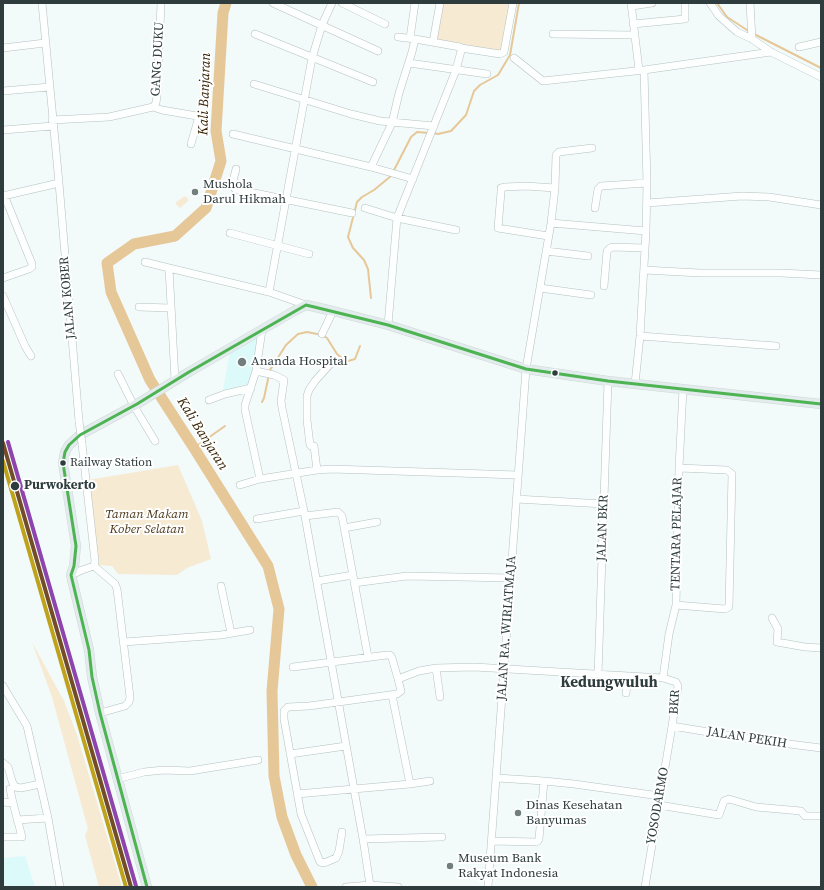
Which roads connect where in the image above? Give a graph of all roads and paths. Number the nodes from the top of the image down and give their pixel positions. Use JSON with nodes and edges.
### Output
{"nodes":[{"id":1,"x":42,"y":3,"type":"edge"},
{"id":2,"x":161,"y":3,"type":"edge"},
{"id":3,"x":273,"y":3,"type":"edge"},
{"id":4,"x":332,"y":3,"type":"edge"},
{"id":5,"x":342,"y":3,"type":"edge"},
{"id":6,"x":414,"y":3,"type":"edge"},
{"id":7,"x":440,"y":3,"type":"edge"},
{"id":8,"x":513,"y":3,"type":"edge"},
{"id":9,"x":652,"y":3,"type":"edge"},
{"id":10,"x":684,"y":3,"type":"edge"},
{"id":11,"x":710,"y":3,"type":"edge"},
{"id":12,"x":750,"y":3,"type":"edge"},
{"id":13,"x":632,"y":4,"type":"edge"},
{"id":14,"x":385,"y":24,"type":"dead end"},
{"id":15,"x":634,"y":24,"type":"junction"},
{"id":16,"x":322,"y":25,"type":"junction"},
{"id":17,"x":752,"y":33,"type":"junction"},
{"id":18,"x":255,"y":34,"type":"dead end"},
{"id":19,"x":553,"y":34,"type":"dead end"},
{"id":20,"x":634,"y":35,"type":"junction"},
{"id":21,"x":398,"y":36,"type":"dead end"},
{"id":22,"x":412,"y":38,"type":"junction"},
{"id":23,"x":434,"y":42,"type":"junction"},
{"id":24,"x":821,"y":42,"type":"edge"},
{"id":25,"x":45,"y":43,"type":"junction"},
{"id":26,"x":799,"y":47,"type":"dead end"},
{"id":27,"x":3,"y":48,"type":"edge"},
{"id":28,"x":461,"y":48,"type":"junction"},
{"id":29,"x":378,"y":51,"type":"dead end"},
{"id":30,"x":771,"y":52,"type":"junction"},
{"id":31,"x":312,"y":58,"type":"junction"},
{"id":32,"x":514,"y":58,"type":"dead end"},
{"id":33,"x":409,"y":63,"type":"junction"},
{"id":34,"x":456,"y":70,"type":"junction"},
{"id":35,"x":641,"y":70,"type":"junction"},
{"id":36,"x":487,"y":74,"type":"dead end"},
{"id":37,"x":821,"y":77,"type":"edge"},
{"id":38,"x":373,"y":82,"type":"dead end"},
{"id":39,"x":254,"y":84,"type":"dead end"},
{"id":40,"x":49,"y":87,"type":"junction"},
{"id":41,"x":3,"y":91,"type":"edge"},
{"id":42,"x":305,"y":100,"type":"junction"},
{"id":43,"x":154,"y":107,"type":"junction"},
{"id":44,"x":52,"y":123,"type":"junction"},
{"id":45,"x":392,"y":123,"type":"junction"},
{"id":46,"x":433,"y":127,"type":"junction"},
{"id":47,"x":3,"y":130,"type":"edge"},
{"id":48,"x":233,"y":134,"type":"dead end"},
{"id":49,"x":191,"y":144,"type":"dead end"},
{"id":50,"x":592,"y":148,"type":"dead end"},
{"id":51,"x":295,"y":150,"type":"junction"},
{"id":52,"x":371,"y":167,"type":"junction"},
{"id":53,"x":236,"y":169,"type":"dead end"},
{"id":54,"x":413,"y":179,"type":"junction"},
{"id":55,"x":59,"y":183,"type":"junction"},
{"id":56,"x":647,"y":184,"type":"junction"},
{"id":57,"x":555,"y":188,"type":"junction"},
{"id":58,"x":3,"y":196,"type":"edge"},
{"id":59,"x":286,"y":200,"type":"junction"},
{"id":60,"x":647,"y":203,"type":"junction"},
{"id":61,"x":821,"y":205,"type":"edge"},
{"id":62,"x":365,"y":208,"type":"dead end"},
{"id":63,"x":595,"y":208,"type":"dead end"},
{"id":64,"x":352,"y":213,"type":"dead end"},
{"id":65,"x":397,"y":218,"type":"junction"},
{"id":66,"x":551,"y":223,"type":"junction"},
{"id":67,"x":456,"y":230,"type":"dead end"},
{"id":68,"x":646,"y":231,"type":"junction"},
{"id":69,"x":230,"y":233,"type":"dead end"},
{"id":70,"x":548,"y":236,"type":"junction"},
{"id":71,"x":277,"y":246,"type":"junction"},
{"id":72,"x":645,"y":248,"type":"junction"},
{"id":73,"x":546,"y":251,"type":"junction"},
{"id":74,"x":308,"y":254,"type":"dead end"},
{"id":75,"x":588,"y":256,"type":"dead end"},
{"id":76,"x":145,"y":262,"type":"dead end"},
{"id":77,"x":169,"y":268,"type":"junction"},
{"id":78,"x":644,"y":270,"type":"junction"},
{"id":79,"x":821,"y":275,"type":"edge"},
{"id":80,"x":3,"y":278,"type":"edge"},
{"id":81,"x":604,"y":286,"type":"dead end"},
{"id":82,"x":540,"y":288,"type":"junction"},
{"id":83,"x":269,"y":292,"type":"junction"},
{"id":84,"x":591,"y":295,"type":"dead end"},
{"id":85,"x":3,"y":296,"type":"edge"},
{"id":86,"x":306,"y":306,"type":"junction"},
{"id":87,"x":139,"y":307,"type":"dead end"},
{"id":88,"x":170,"y":308,"type":"junction"},
{"id":89,"x":333,"y":311,"type":"junction"},
{"id":90,"x":388,"y":324,"type":"junction"},
{"id":91,"x":262,"y":330,"type":"junction"},
{"id":92,"x":322,"y":334,"type":"dead end"},
{"id":93,"x":640,"y":336,"type":"junction"},
{"id":94,"x":776,"y":346,"type":"dead end"},
{"id":95,"x":31,"y":356,"type":"dead end"},
{"id":96,"x":333,"y":361,"type":"dead end"},
{"id":97,"x":526,"y":369,"type":"junction"},
{"id":98,"x":256,"y":371,"type":"junction"},
{"id":99,"x":118,"y":374,"type":"dead end"},
{"id":100,"x":608,"y":381,"type":"junction"},
{"id":101,"x":172,"y":382,"type":"junction"},
{"id":102,"x":635,"y":384,"type":"junction"},
{"id":103,"x":251,"y":388,"type":"junction"},
{"id":104,"x":683,"y":389,"type":"junction"},
{"id":105,"x":209,"y":400,"type":"dead end"},
{"id":106,"x":821,"y":404,"type":"edge"},
{"id":107,"x":135,"y":405,"type":"junction"},
{"id":108,"x":155,"y":441,"type":"dead end"},
{"id":109,"x":679,"y":468,"type":"junction"},
{"id":110,"x":317,"y":470,"type":"junction"},
{"id":111,"x":295,"y":473,"type":"junction"},
{"id":112,"x":518,"y":475,"type":"junction"},
{"id":113,"x":260,"y":479,"type":"junction"},
{"id":114,"x":240,"y":485,"type":"dead end"},
{"id":115,"x":516,"y":499,"type":"junction"},
{"id":116,"x":604,"y":504,"type":"junction"},
{"id":117,"x":305,"y":514,"type":"junction"},
{"id":118,"x":257,"y":519,"type":"dead end"},
{"id":119,"x":376,"y":522,"type":"dead end"},
{"id":120,"x":344,"y":528,"type":"junction"},
{"id":121,"x":94,"y":566,"type":"junction"},
{"id":122,"x":71,"y":575,"type":"junction"},
{"id":123,"x":511,"y":578,"type":"junction"},
{"id":124,"x":354,"y":579,"type":"junction"},
{"id":125,"x":317,"y":581,"type":"junction"},
{"id":126,"x":221,"y":586,"type":"dead end"},
{"id":127,"x":676,"y":606,"type":"junction"},
{"id":128,"x":772,"y":618,"type":"dead end"},
{"id":129,"x":250,"y":630,"type":"dead end"},
{"id":130,"x":231,"y":633,"type":"junction"},
{"id":131,"x":124,"y":642,"type":"junction"},
{"id":132,"x":821,"y":648,"type":"edge"},
{"id":133,"x":368,"y":657,"type":"junction"},
{"id":134,"x":331,"y":661,"type":"junction"},
{"id":135,"x":293,"y":667,"type":"dead end"},
{"id":136,"x":436,"y":668,"type":"junction"},
{"id":137,"x":504,"y":669,"type":"junction"},
{"id":138,"x":598,"y":675,"type":"junction"},
{"id":139,"x":628,"y":676,"type":"junction"},
{"id":140,"x":663,"y":678,"type":"junction"},
{"id":141,"x":398,"y":679,"type":"junction"},
{"id":142,"x":3,"y":686,"type":"edge"},
{"id":143,"x":626,"y":693,"type":"dead end"},
{"id":144,"x":392,"y":695,"type":"junction"},
{"id":145,"x":440,"y":697,"type":"dead end"},
{"id":146,"x":339,"y":701,"type":"junction"},
{"id":147,"x":100,"y":713,"type":"junction"},
{"id":148,"x":672,"y":726,"type":"junction"},
{"id":149,"x":346,"y":746,"type":"junction"},
{"id":150,"x":821,"y":748,"type":"edge"},
{"id":151,"x":290,"y":754,"type":"junction"},
{"id":152,"x":258,"y":760,"type":"dead end"},
{"id":153,"x":3,"y":764,"type":"edge"},
{"id":154,"x":497,"y":778,"type":"junction"},
{"id":155,"x":117,"y":779,"type":"junction"},
{"id":156,"x":430,"y":781,"type":"dead end"},
{"id":157,"x":544,"y":781,"type":"junction"},
{"id":158,"x":40,"y":784,"type":"junction"},
{"id":159,"x":410,"y":784,"type":"junction"},
{"id":160,"x":10,"y":789,"type":"dead end"},
{"id":161,"x":354,"y":789,"type":"junction"},
{"id":162,"x":297,"y":794,"type":"junction"},
{"id":163,"x":660,"y":796,"type":"junction"},
{"id":164,"x":3,"y":802,"type":"edge"},
{"id":165,"x":13,"y":803,"type":"junction"},
{"id":166,"x":658,"y":805,"type":"junction"},
{"id":167,"x":821,"y":816,"type":"edge"},
{"id":168,"x":48,"y":818,"type":"junction"},
{"id":169,"x":17,"y":820,"type":"junction"},
{"id":170,"x":342,"y":832,"type":"dead end"},
{"id":171,"x":3,"y":837,"type":"edge"},
{"id":172,"x":442,"y":837,"type":"dead end"},
{"id":173,"x":363,"y":839,"type":"junction"},
{"id":174,"x":493,"y":841,"type":"junction"},
{"id":175,"x":370,"y":885,"type":"junction"},
{"id":176,"x":60,"y":887,"type":"edge"},
{"id":177,"x":146,"y":887,"type":"edge"},
{"id":178,"x":346,"y":887,"type":"edge"},
{"id":179,"x":398,"y":887,"type":"edge"},
{"id":180,"x":488,"y":887,"type":"edge"},
{"id":181,"x":645,"y":887,"type":"edge"}],
"edges":[{"from":1,"to":25,"type":"street","name":"JALAN KOBER"},
{"from":2,"to":43,"type":"street","name":"GANG DUKU"},
{"from":3,"to":16,"type":"street"},
{"from":4,"to":16,"type":"street"},
{"from":5,"to":14,"type":"street"},
{"from":6,"to":22,"type":"street"},
{"from":7,"to":23,"type":"street"},
{"from":8,"to":28,"type":"street"},
{"from":9,"to":13,"type":"street"},
{"from":10,"to":15,"type":"street"},
{"from":11,"to":17,"type":"street"},
{"from":12,"to":17,"type":"street"},
{"from":13,"to":15,"type":"street"},
{"from":15,"to":20,"type":"street"},
{"from":16,"to":29,"type":"street"},
{"from":16,"to":31,"type":"street"},
{"from":17,"to":30,"type":"street"},
{"from":18,"to":31,"type":"street"},
{"from":19,"to":20,"type":"street"},
{"from":20,"to":35,"type":"street"},
{"from":21,"to":22,"type":"street"},
{"from":22,"to":23,"type":"street"},
{"from":22,"to":33,"type":"street"},
{"from":23,"to":28,"type":"street"},
{"from":24,"to":26,"type":"street"},
{"from":25,"to":27,"type":"street"},
{"from":25,"to":40,"type":"street","name":"JALAN KOBER"},
{"from":28,"to":34,"type":"street"},
{"from":30,"to":35,"type":"street"},
{"from":30,"to":37,"type":"street"},
{"from":31,"to":38,"type":"street"},
{"from":31,"to":42,"type":"street"},
{"from":32,"to":35,"type":"street"},
{"from":33,"to":34,"type":"street"},
{"from":33,"to":45,"type":"street"},
{"from":34,"to":36,"type":"street"},
{"from":34,"to":46,"type":"street"},
{"from":35,"to":56,"type":"street"},
{"from":39,"to":42,"type":"street"},
{"from":40,"to":41,"type":"street"},
{"from":40,"to":44,"type":"street","name":"JALAN KOBER"},
{"from":42,"to":45,"type":"street"},
{"from":42,"to":51,"type":"street"},
{"from":43,"to":44,"type":"street","name":"GANG DUKU"},
{"from":43,"to":49,"type":"street"},
{"from":44,"to":47,"type":"street","name":"GANG DUKU"},
{"from":44,"to":55,"type":"street","name":"JALAN KOBER"},
{"from":45,"to":46,"type":"street"},
{"from":45,"to":52,"type":"street"},
{"from":46,"to":54,"type":"street"},
{"from":48,"to":51,"type":"street"},
{"from":50,"to":57,"type":"street","name":"JALAN RA. WIRIATMAJA"},
{"from":51,"to":52,"type":"street"},
{"from":51,"to":59,"type":"street"},
{"from":52,"to":54,"type":"street"},
{"from":53,"to":59,"type":"street"},
{"from":54,"to":65,"type":"street"},
{"from":55,"to":58,"type":"street"},
{"from":55,"to":121,"type":"street","name":"JALAN KOBER","bridge":true},
{"from":56,"to":60,"type":"street"},
{"from":56,"to":63,"type":"street"},
{"from":57,"to":66,"type":"street","name":"JALAN RA. WIRIATMAJA"},
{"from":57,"to":70,"type":"street"},
{"from":58,"to":80,"type":"street"},
{"from":59,"to":64,"type":"street"},
{"from":59,"to":71,"type":"street"},
{"from":60,"to":61,"type":"street"},
{"from":60,"to":68,"type":"street"},
{"from":62,"to":65,"type":"street"},
{"from":65,"to":67,"type":"street"},
{"from":65,"to":90,"type":"street"},
{"from":66,"to":68,"type":"street"},
{"from":66,"to":70,"type":"street","name":"JALAN RA. WIRIATMAJA"},
{"from":68,"to":72,"type":"street"},
{"from":69,"to":71,"type":"street"},
{"from":70,"to":73,"type":"street","name":"JALAN RA. WIRIATMAJA"},
{"from":71,"to":74,"type":"street"},
{"from":71,"to":83,"type":"street"},
{"from":72,"to":78,"type":"street"},
{"from":72,"to":81,"type":"street"},
{"from":73,"to":75,"type":"street"},
{"from":73,"to":82,"type":"street","name":"JALAN RA. WIRIATMAJA"},
{"from":76,"to":77,"type":"street"},
{"from":77,"to":83,"type":"street"},
{"from":77,"to":88,"type":"street"},
{"from":78,"to":79,"type":"street"},
{"from":78,"to":93,"type":"street"},
{"from":82,"to":84,"type":"street"},
{"from":82,"to":97,"type":"street","name":"JALAN RA. WIRIATMAJA"},
{"from":83,"to":86,"type":"street"},
{"from":85,"to":95,"type":"street"},
{"from":86,"to":89,"type":"main road"},
{"from":86,"to":91,"type":"main road"},
{"from":87,"to":88,"type":"street"},
{"from":88,"to":101,"type":"street"},
{"from":89,"to":90,"type":"main road"},
{"from":89,"to":92,"type":"street"},
{"from":90,"to":97,"type":"main road"},
{"from":91,"to":98,"type":"street"},
{"from":91,"to":101,"type":"main road"},
{"from":93,"to":94,"type":"street"},
{"from":93,"to":102,"type":"street"},
{"from":96,"to":110,"type":"street"},
{"from":97,"to":100,"type":"main road"},
{"from":97,"to":112,"type":"street","name":"JALAN RA. WIRIATMAJA"},
{"from":98,"to":103,"type":"street"},
{"from":98,"to":111,"type":"street"},
{"from":99,"to":107,"type":"street"},
{"from":100,"to":102,"type":"main road"},
{"from":100,"to":116,"type":"street","name":"JALAN BKR"},
{"from":101,"to":107,"type":"main road"},
{"from":102,"to":104,"type":"main road"},
{"from":103,"to":105,"type":"street"},
{"from":103,"to":113,"type":"street"},
{"from":104,"to":106,"type":"main road"},
{"from":104,"to":109,"type":"street","name":"TENTARA PELAJAR"},
{"from":107,"to":108,"type":"street"},
{"from":107,"to":122,"type":"main road"},
{"from":109,"to":127,"type":"street","name":"TENTARA PELAJAR"},
{"from":109,"to":127,"type":"street"},
{"from":110,"to":111,"type":"street"},
{"from":110,"to":112,"type":"street"},
{"from":111,"to":113,"type":"street"},
{"from":111,"to":117,"type":"street"},
{"from":112,"to":115,"type":"street","name":"JALAN RA. WIRIATMAJA"},
{"from":113,"to":114,"type":"street"},
{"from":115,"to":116,"type":"street"},
{"from":115,"to":123,"type":"street","name":"JALAN RA. WIRIATMAJA"},
{"from":116,"to":138,"type":"street","name":"JALAN BKR"},
{"from":117,"to":118,"type":"street"},
{"from":117,"to":120,"type":"street"},
{"from":117,"to":125,"type":"street"},
{"from":119,"to":120,"type":"street"},
{"from":120,"to":124,"type":"street"},
{"from":121,"to":122,"type":"street"},
{"from":121,"to":131,"type":"street"},
{"from":122,"to":147,"type":"main road"},
{"from":123,"to":124,"type":"street"},
{"from":123,"to":137,"type":"street","name":"JALAN RA. WIRIATMAJA"},
{"from":124,"to":125,"type":"street"},
{"from":124,"to":133,"type":"street"},
{"from":125,"to":134,"type":"street"},
{"from":126,"to":130,"type":"street"},
{"from":127,"to":140,"type":"street","name":"TENTARA PELAJAR"},
{"from":128,"to":132,"type":"street"},
{"from":129,"to":130,"type":"street"},
{"from":130,"to":131,"type":"street"},
{"from":131,"to":147,"type":"street"},
{"from":133,"to":134,"type":"street"},
{"from":133,"to":141,"type":"street"},
{"from":134,"to":135,"type":"street"},
{"from":134,"to":146,"type":"street"},
{"from":136,"to":137,"type":"street","name":"BKR"},
{"from":136,"to":141,"type":"street","name":"BKR"},
{"from":136,"to":145,"type":"street"},
{"from":137,"to":138,"type":"street","name":"BKR"},
{"from":137,"to":154,"type":"street","name":"JALAN RA. WIRIATMAJA"},
{"from":138,"to":139,"type":"street","name":"BKR"},
{"from":139,"to":140,"type":"street","name":"BKR"},
{"from":139,"to":143,"type":"street"},
{"from":140,"to":148,"type":"street","name":"BKR"},
{"from":141,"to":144,"type":"street"},
{"from":142,"to":158,"type":"street"},
{"from":144,"to":146,"type":"street"},
{"from":144,"to":159,"type":"street"},
{"from":146,"to":149,"type":"street"},
{"from":146,"to":151,"type":"street"},
{"from":147,"to":155,"type":"main road"},
{"from":148,"to":150,"type":"street","name":"JALAN PEKIH"},
{"from":148,"to":163,"type":"street","name":"YOSODARMO"},
{"from":149,"to":151,"type":"street"},
{"from":149,"to":161,"type":"street"},
{"from":151,"to":162,"type":"street"},
{"from":152,"to":155,"type":"street"},
{"from":153,"to":158,"type":"street"},
{"from":154,"to":157,"type":"street"},
{"from":154,"to":174,"type":"street","name":"JALAN RA. WIRIATMAJA"},
{"from":155,"to":177,"type":"main road"},
{"from":156,"to":159,"type":"street"},
{"from":157,"to":163,"type":"street"},
{"from":157,"to":174,"type":"street"},
{"from":158,"to":168,"type":"street"},
{"from":159,"to":161,"type":"street"},
{"from":160,"to":165,"type":"street"},
{"from":161,"to":162,"type":"street"},
{"from":161,"to":173,"type":"street"},
{"from":162,"to":170,"type":"street"},
{"from":163,"to":166,"type":"street","name":"YOSODARMO"},
{"from":164,"to":165,"type":"street"},
{"from":165,"to":169,"type":"street"},
{"from":166,"to":167,"type":"street"},
{"from":166,"to":181,"type":"street","name":"YOSODARMO"},
{"from":168,"to":169,"type":"street"},
{"from":168,"to":176,"type":"street"},
{"from":169,"to":171,"type":"street"},
{"from":172,"to":173,"type":"street"},
{"from":173,"to":175,"type":"street"},
{"from":174,"to":180,"type":"street","name":"JALAN RA. WIRIATMAJA"},
{"from":175,"to":178,"type":"street"},
{"from":175,"to":179,"type":"street"}]}
